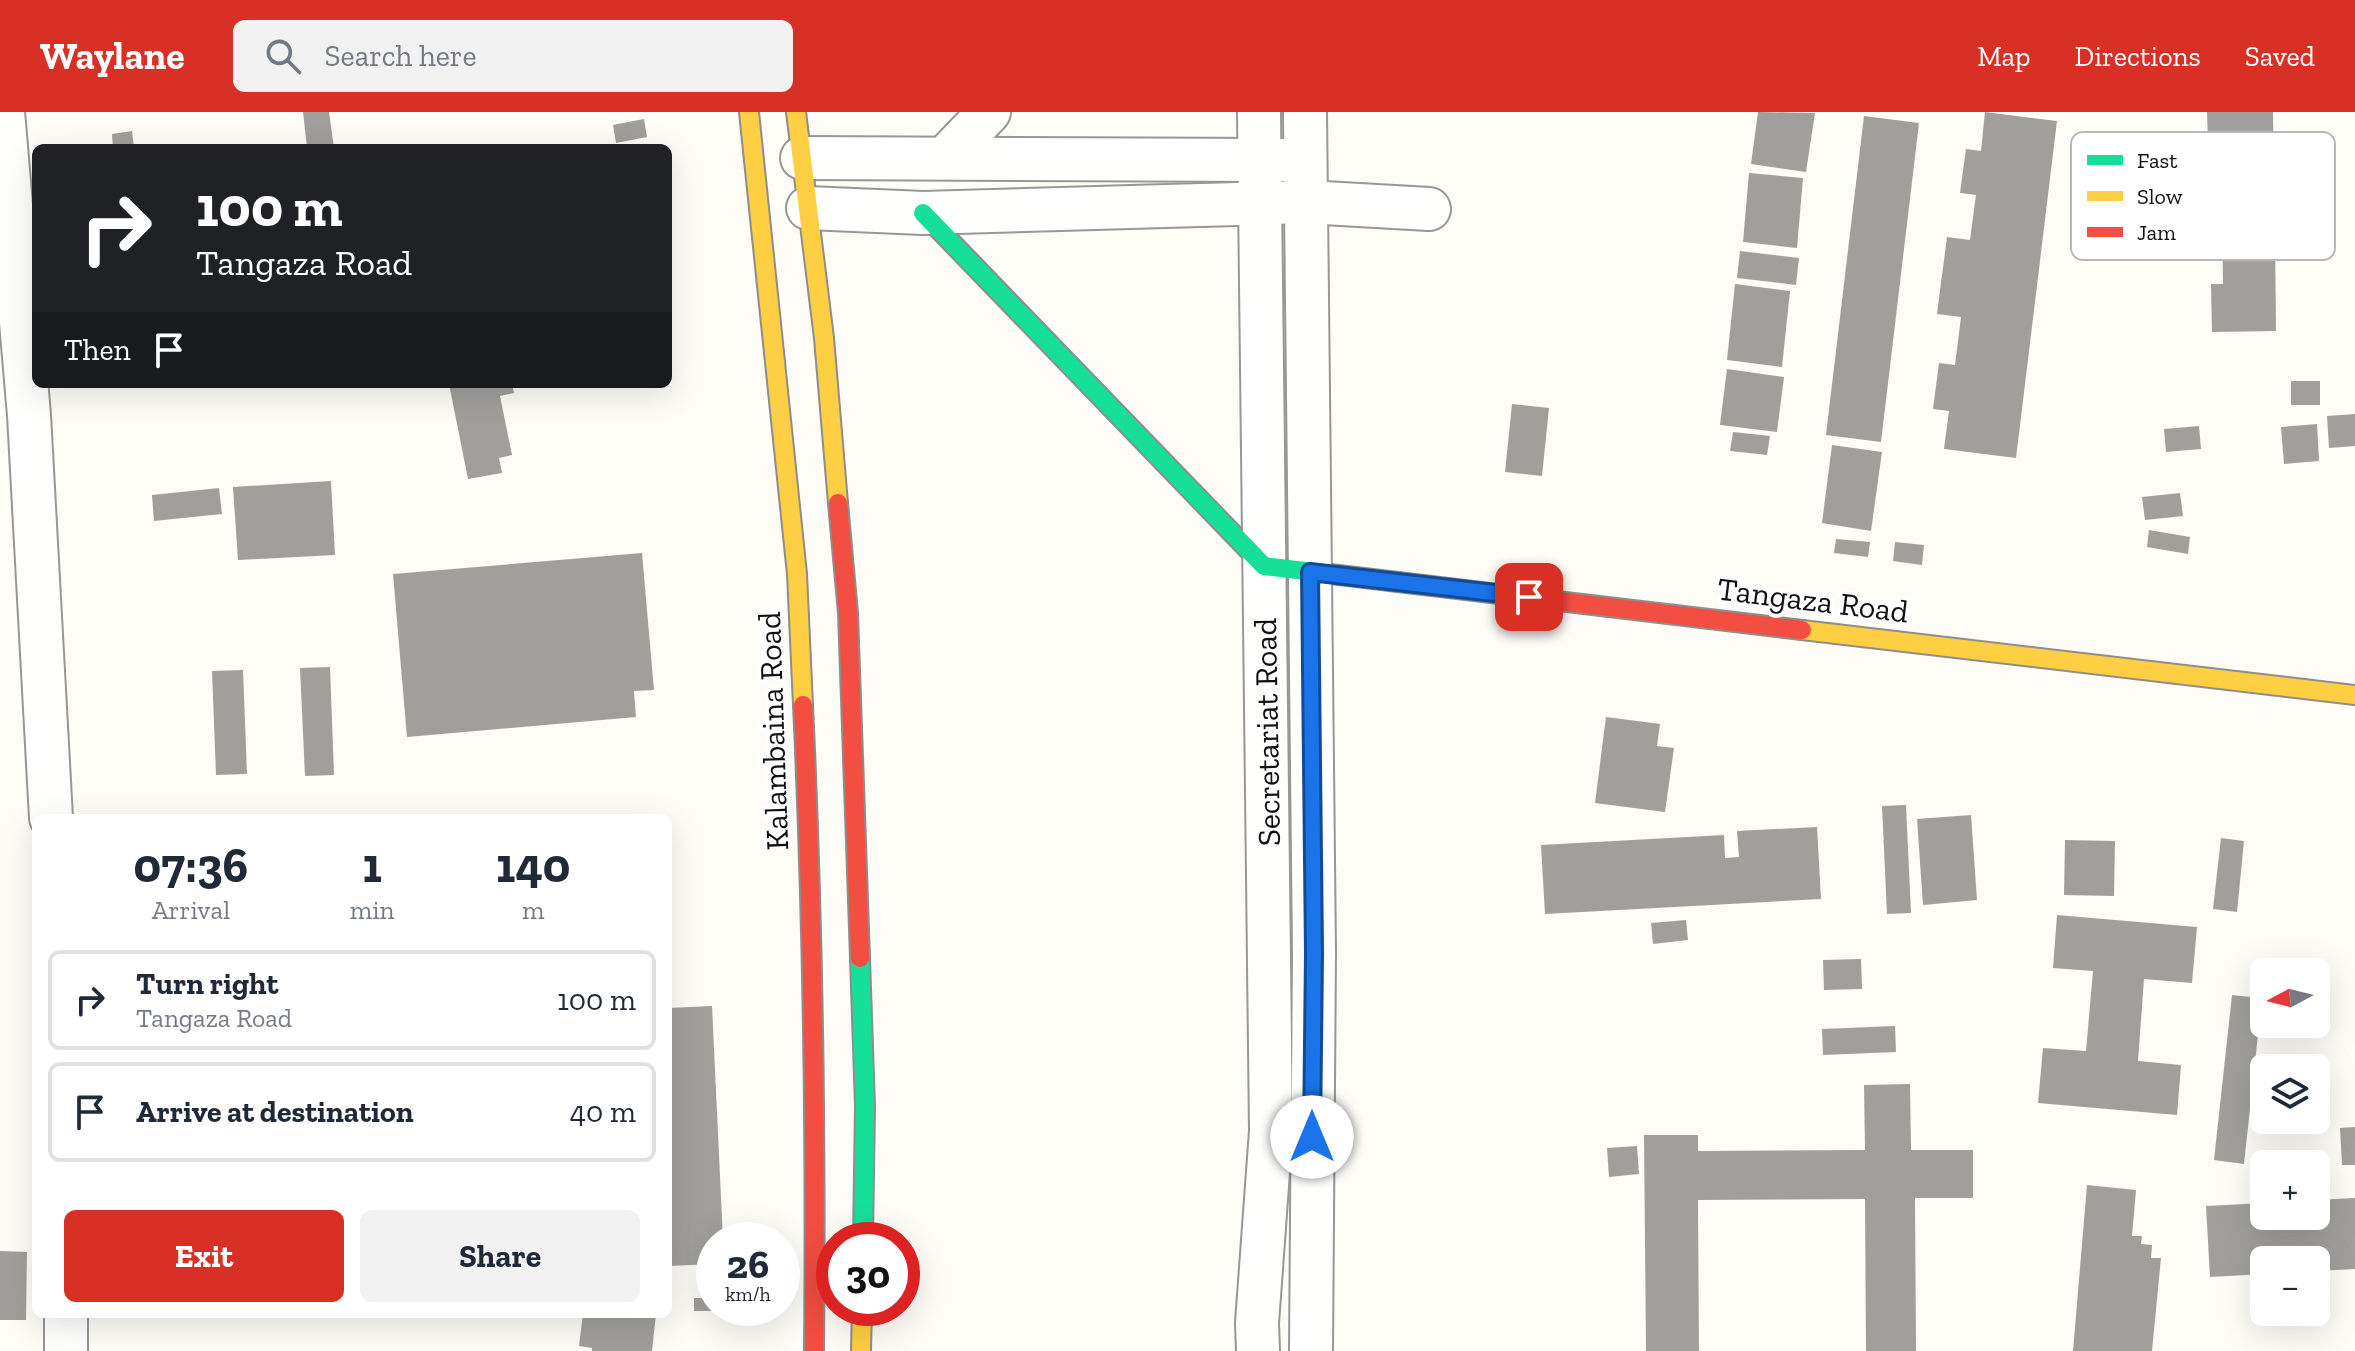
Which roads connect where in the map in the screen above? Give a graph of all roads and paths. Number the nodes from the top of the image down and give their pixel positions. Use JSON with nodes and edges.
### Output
{"nodes":[{"id":1,"x":3,"y":112,"type":"edge"},
{"id":2,"x":749,"y":112,"type":"edge"},
{"id":3,"x":796,"y":112,"type":"edge"},
{"id":4,"x":989,"y":112,"type":"edge"},
{"id":5,"x":1259,"y":112,"type":"edge"},
{"id":6,"x":1305,"y":112,"type":"edge"},
{"id":7,"x":802,"y":158,"type":"junction"},
{"id":8,"x":945,"y":158,"type":"junction"},
{"id":9,"x":1304,"y":160,"type":"junction"},
{"id":10,"x":1259,"y":161,"type":"junction"},
{"id":11,"x":1306,"y":202,"type":"junction"},
{"id":12,"x":1260,"y":204,"type":"junction"},
{"id":13,"x":808,"y":208,"type":"junction"},
{"id":14,"x":1429,"y":209,"type":"dead end"},
{"id":15,"x":923,"y":213,"type":"junction"},
{"id":16,"x":1264,"y":566,"type":"junction"},
{"id":17,"x":1310,"y":572,"type":"junction"},
{"id":18,"x":2355,"y":695,"type":"edge"},
{"id":19,"x":51,"y":814,"type":"edge"},
{"id":20,"x":863,"y":1222,"type":"edge"},
{"id":21,"x":66,"y":1318,"type":"edge"},
{"id":22,"x":862,"y":1326,"type":"edge"},
{"id":23,"x":66,"y":1351,"type":"edge"},
{"id":24,"x":814,"y":1351,"type":"edge"},
{"id":25,"x":861,"y":1351,"type":"edge"},
{"id":26,"x":1258,"y":1351,"type":"edge"},
{"id":27,"x":1311,"y":1351,"type":"edge"}],
"edges":[{"from":1,"to":19,"type":"street"},
{"from":2,"to":24,"type":"main road","name":"Kalambaina Road"},
{"from":3,"to":7,"type":"main road"},
{"from":4,"to":8,"type":"street"},
{"from":5,"to":10,"type":"street","name":"Secretariat Road"},
{"from":6,"to":9,"type":"street","name":"Secretariat Road"},
{"from":7,"to":8,"type":"street"},
{"from":7,"to":13,"type":"main road"},
{"from":8,"to":10,"type":"street"},
{"from":9,"to":10,"type":"street"},
{"from":9,"to":11,"type":"street","name":"Secretariat Road"},
{"from":10,"to":12,"type":"street","name":"Secretariat Road"},
{"from":11,"to":12,"type":"street"},
{"from":11,"to":14,"type":"street"},
{"from":11,"to":17,"type":"street","name":"Secretariat Road"},
{"from":12,"to":15,"type":"street"},
{"from":12,"to":16,"type":"street","name":"Secretariat Road"},
{"from":13,"to":15,"type":"street"},
{"from":13,"to":20,"type":"main road"},
{"from":15,"to":16,"type":"main road"},
{"from":16,"to":17,"type":"main road","name":"Tangaza Road"},
{"from":16,"to":26,"type":"street","name":"Secretariat Road"},
{"from":17,"to":18,"type":"main road","name":"Tangaza Road"},
{"from":17,"to":27,"type":"street","name":"Secretariat Road"},
{"from":21,"to":23,"type":"street"},
{"from":22,"to":25,"type":"main road"}]}
